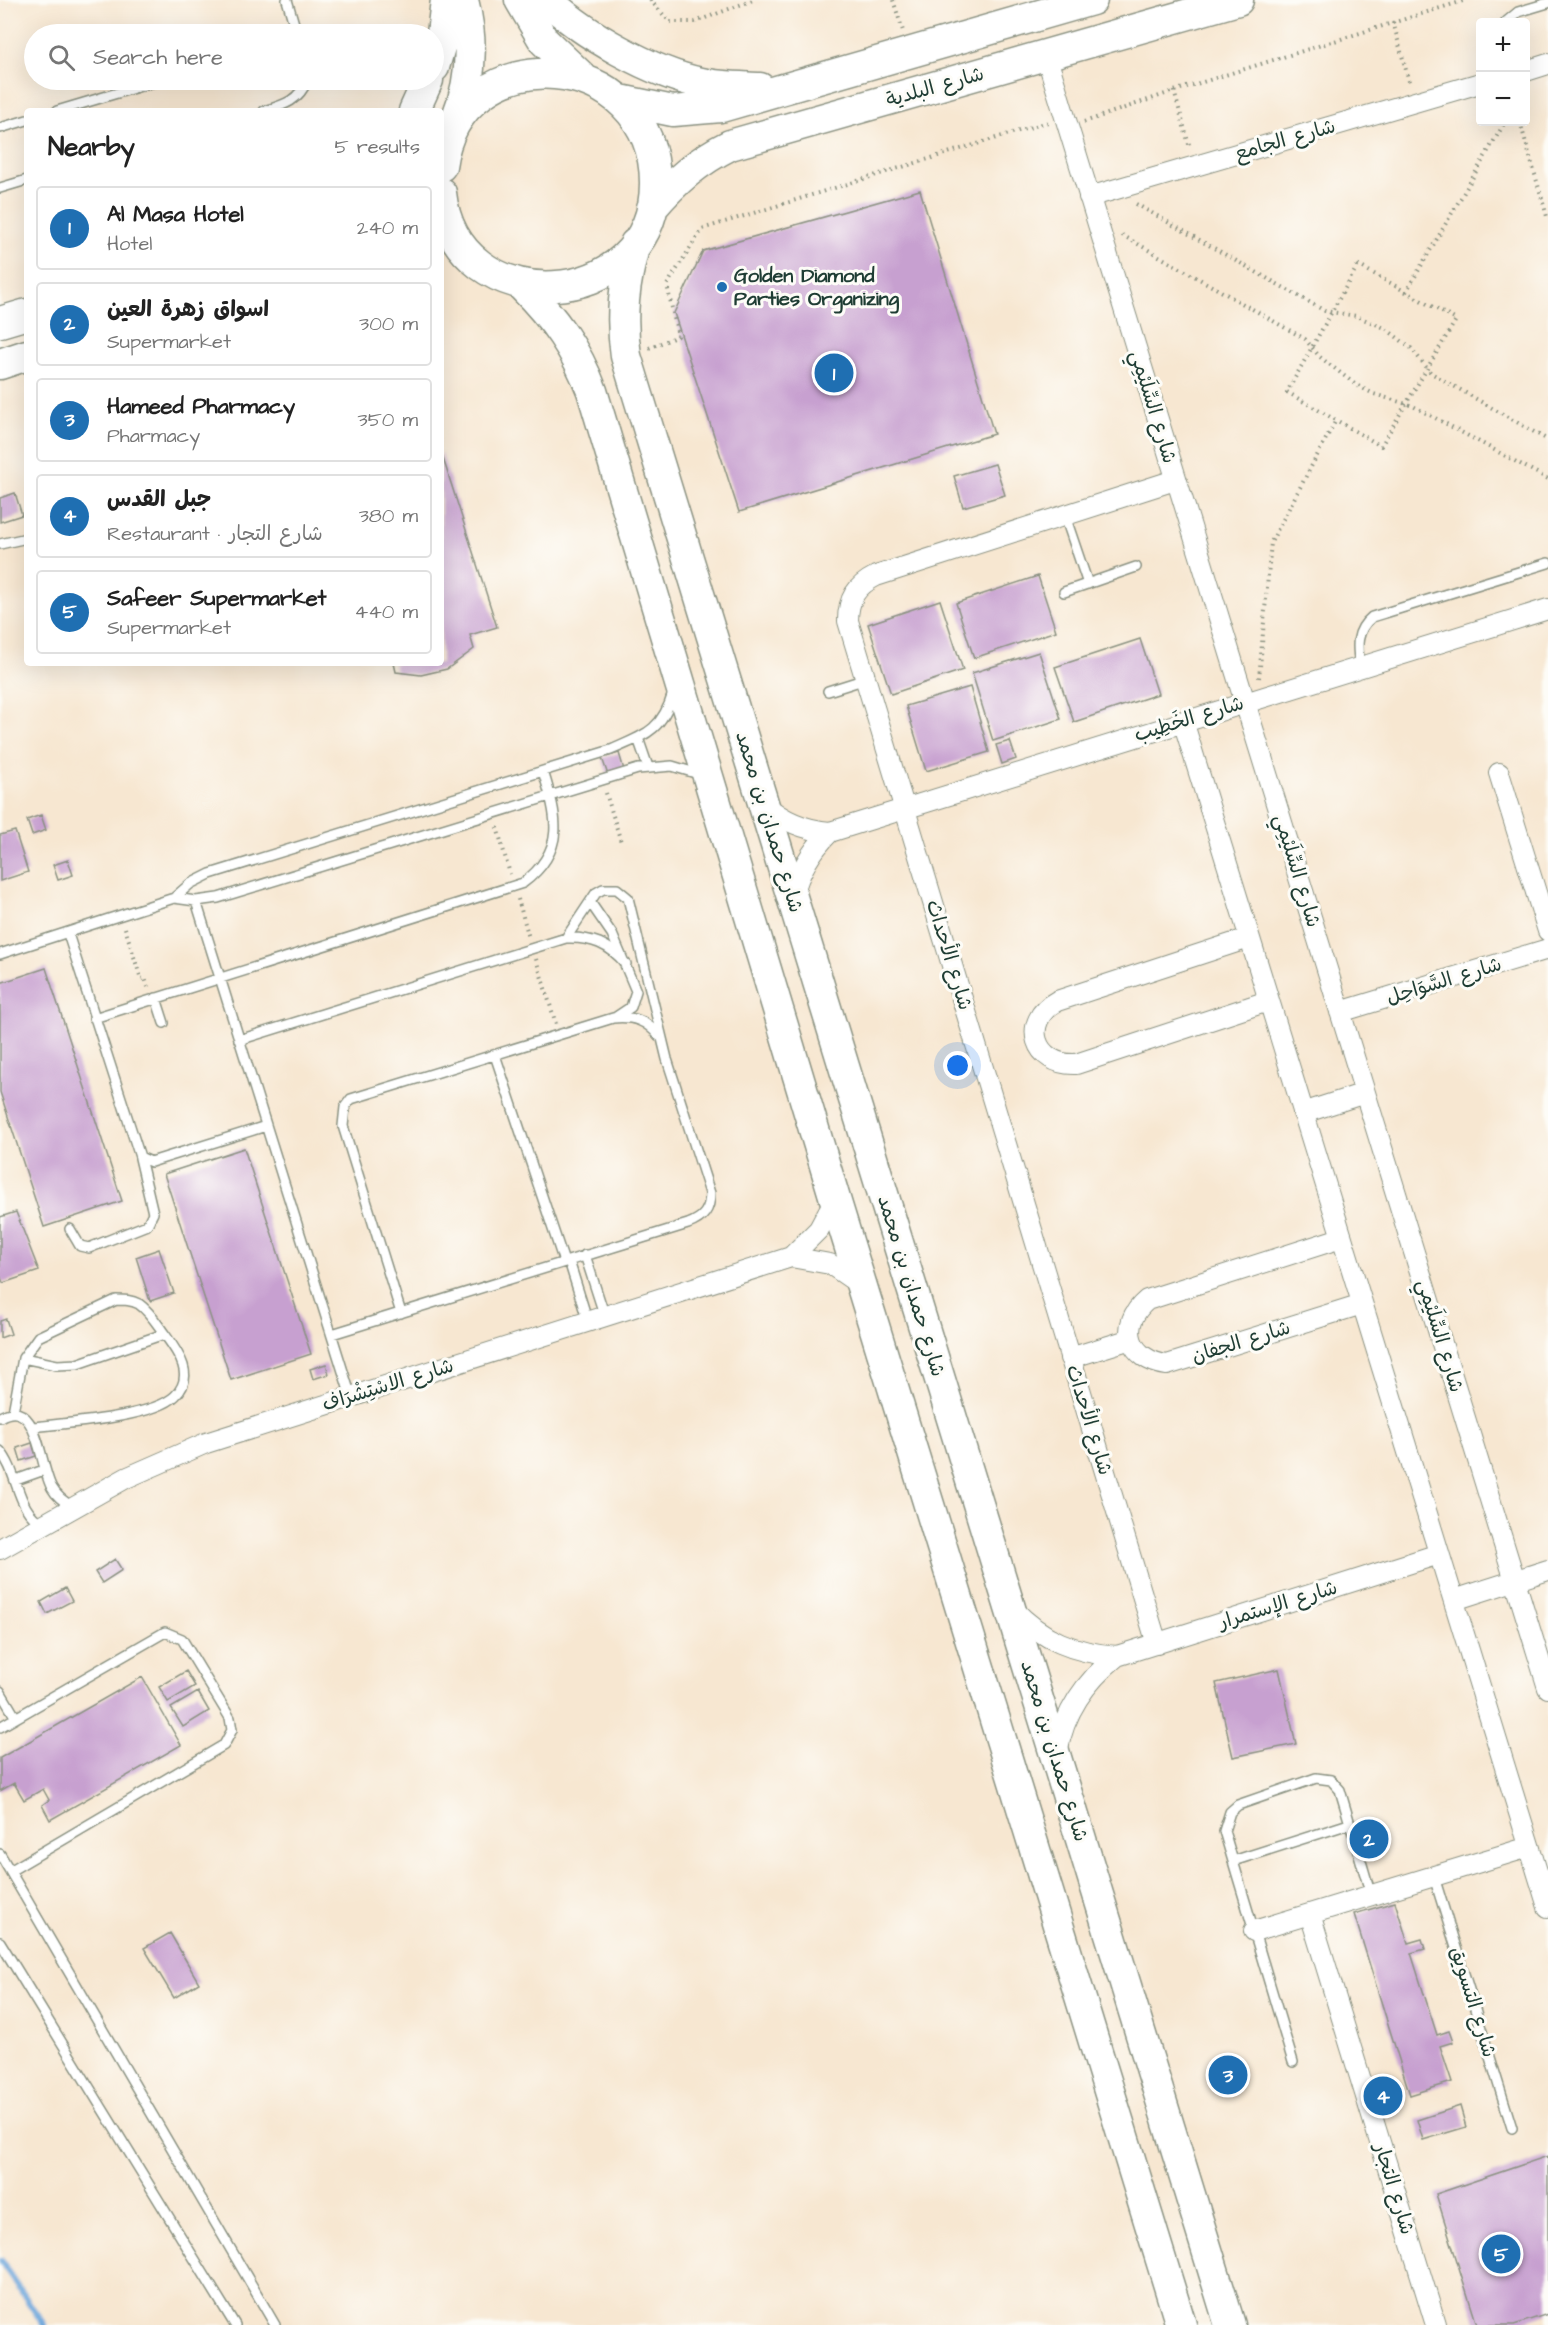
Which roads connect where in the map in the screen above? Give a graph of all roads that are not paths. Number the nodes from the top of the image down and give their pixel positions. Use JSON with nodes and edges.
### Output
{"nodes":[{"id":1,"x":287,"y":0,"type":"edge"},
{"id":2,"x":446,"y":0,"type":"edge"},
{"id":3,"x":463,"y":0,"type":"edge"},
{"id":4,"x":520,"y":0,"type":"edge"},
{"id":5,"x":548,"y":0,"type":"edge"},
{"id":6,"x":1092,"y":0,"type":"edge"},
{"id":7,"x":1238,"y":0,"type":"edge"},
{"id":8,"x":1548,"y":3,"type":"edge"},
{"id":9,"x":1511,"y":18,"type":"edge"},
{"id":10,"x":294,"y":24,"type":"edge"},
{"id":11,"x":443,"y":24,"type":"edge"},
{"id":12,"x":1046,"y":55,"type":"junction"},
{"id":13,"x":1548,"y":64,"type":"edge"},
{"id":14,"x":1530,"y":70,"type":"edge"},
{"id":15,"x":582,"y":77,"type":"junction"},
{"id":16,"x":1476,"y":84,"type":"edge"},
{"id":17,"x":787,"y":88,"type":"junction"},
{"id":18,"x":127,"y":90,"type":"edge"},
{"id":19,"x":301,"y":90,"type":"edge"},
{"id":20,"x":423,"y":90,"type":"edge"},
{"id":21,"x":620,"y":100,"type":"junction"},
{"id":22,"x":67,"y":108,"type":"edge"},
{"id":23,"x":272,"y":108,"type":"edge"},
{"id":24,"x":415,"y":108,"type":"edge"},
{"id":25,"x":24,"y":121,"type":"edge"},
{"id":26,"x":0,"y":128,"type":"edge"},
{"id":27,"x":444,"y":150,"type":"edge"},
{"id":28,"x":24,"y":181,"type":"edge"},
{"id":29,"x":0,"y":188,"type":"edge"},
{"id":30,"x":1089,"y":197,"type":"junction"},
{"id":31,"x":444,"y":204,"type":"edge"},
{"id":32,"x":652,"y":208,"type":"junction"},
{"id":33,"x":635,"y":244,"type":"junction"},
{"id":34,"x":444,"y":256,"type":"edge"},
{"id":35,"x":487,"y":270,"type":"junction"},
{"id":36,"x":522,"y":286,"type":"junction"},
{"id":37,"x":24,"y":356,"type":"edge"},
{"id":38,"x":0,"y":364,"type":"edge"},
{"id":39,"x":1175,"y":480,"type":"junction"},
{"id":40,"x":1065,"y":516,"type":"junction"},
{"id":41,"x":24,"y":539,"type":"edge"},
{"id":42,"x":0,"y":544,"type":"edge"},
{"id":43,"x":1548,"y":563,"type":"edge"},
{"id":44,"x":1136,"y":567,"type":"dead end"},
{"id":45,"x":1088,"y":584,"type":"junction"},
{"id":46,"x":1064,"y":592,"type":"dead end"},
{"id":47,"x":1548,"y":609,"type":"edge"},
{"id":48,"x":1360,"y":666,"type":"junction"},
{"id":49,"x":678,"y":675,"type":"junction"},
{"id":50,"x":866,"y":679,"type":"junction"},
{"id":51,"x":828,"y":691,"type":"dead end"},
{"id":52,"x":1244,"y":702,"type":"junction"},
{"id":53,"x":1183,"y":721,"type":"junction"},
{"id":54,"x":638,"y":738,"type":"junction"},
{"id":55,"x":648,"y":767,"type":"junction"},
{"id":56,"x":543,"y":771,"type":"junction"},
{"id":57,"x":1499,"y":774,"type":"dead end"},
{"id":58,"x":710,"y":778,"type":"junction"},
{"id":59,"x":550,"y":796,"type":"junction"},
{"id":60,"x":763,"y":802,"type":"junction"},
{"id":61,"x":905,"y":809,"type":"junction"},
{"id":62,"x":830,"y":832,"type":"junction"},
{"id":63,"x":174,"y":898,"type":"junction"},
{"id":64,"x":792,"y":899,"type":"junction"},
{"id":65,"x":196,"y":901,"type":"junction"},
{"id":66,"x":590,"y":902,"type":"junction"},
{"id":67,"x":1548,"y":931,"type":"edge"},
{"id":68,"x":68,"y":934,"type":"junction"},
{"id":69,"x":566,"y":938,"type":"junction"},
{"id":70,"x":1249,"y":938,"type":"junction"},
{"id":71,"x":1548,"y":949,"type":"edge"},
{"id":72,"x":0,"y":954,"type":"edge"},
{"id":73,"x":626,"y":964,"type":"junction"},
{"id":74,"x":220,"y":978,"type":"junction"},
{"id":75,"x":154,"y":999,"type":"junction"},
{"id":76,"x":1268,"y":1001,"type":"junction"},
{"id":77,"x":1340,"y":1012,"type":"junction"},
{"id":78,"x":94,"y":1018,"type":"junction"},
{"id":79,"x":613,"y":1018,"type":"junction"},
{"id":80,"x":164,"y":1023,"type":"dead end"},
{"id":81,"x":662,"y":1038,"type":"junction"},
{"id":82,"x":239,"y":1040,"type":"junction"},
{"id":83,"x":495,"y":1054,"type":"junction"},
{"id":84,"x":1365,"y":1093,"type":"junction"},
{"id":85,"x":1303,"y":1113,"type":"junction"},
{"id":86,"x":266,"y":1126,"type":"junction"},
{"id":87,"x":140,"y":1157,"type":"junction"},
{"id":88,"x":835,"y":1199,"type":"junction"},
{"id":89,"x":70,"y":1229,"type":"dead end"},
{"id":90,"x":1341,"y":1238,"type":"junction"},
{"id":91,"x":585,"y":1255,"type":"junction"},
{"id":92,"x":792,"y":1257,"type":"junction"},
{"id":93,"x":567,"y":1261,"type":"junction"},
{"id":94,"x":864,"y":1287,"type":"junction"},
{"id":95,"x":1362,"y":1304,"type":"junction"},
{"id":96,"x":401,"y":1313,"type":"junction"},
{"id":97,"x":597,"y":1320,"type":"junction"},
{"id":98,"x":164,"y":1334,"type":"junction"},
{"id":99,"x":332,"y":1334,"type":"junction"},
{"id":100,"x":1131,"y":1339,"type":"junction"},
{"id":101,"x":23,"y":1358,"type":"junction"},
{"id":102,"x":1070,"y":1358,"type":"junction"},
{"id":103,"x":351,"y":1397,"type":"junction"},
{"id":104,"x":13,"y":1412,"type":"junction"},
{"id":105,"x":0,"y":1417,"type":"edge"},
{"id":106,"x":33,"y":1427,"type":"junction"},
{"id":107,"x":0,"y":1451,"type":"edge"},
{"id":108,"x":44,"y":1470,"type":"junction"},
{"id":109,"x":16,"y":1480,"type":"junction"},
{"id":110,"x":72,"y":1507,"type":"junction"},
{"id":111,"x":43,"y":1524,"type":"junction"},
{"id":112,"x":0,"y":1549,"type":"edge"},
{"id":113,"x":1439,"y":1554,"type":"junction"},
{"id":114,"x":1548,"y":1570,"type":"edge"},
{"id":115,"x":1515,"y":1581,"type":"junction"},
{"id":116,"x":1454,"y":1600,"type":"junction"},
{"id":117,"x":1010,"y":1606,"type":"junction"},
{"id":118,"x":1157,"y":1644,"type":"junction"},
{"id":119,"x":1117,"y":1656,"type":"junction"},
{"id":120,"x":1548,"y":1688,"type":"edge"},
{"id":121,"x":0,"y":1691,"type":"edge"},
{"id":122,"x":16,"y":1718,"type":"junction"},
{"id":123,"x":0,"y":1727,"type":"edge"},
{"id":124,"x":1056,"y":1759,"type":"junction"},
{"id":125,"x":1349,"y":1824,"type":"junction"},
{"id":126,"x":1529,"y":1847,"type":"junction"},
{"id":127,"x":0,"y":1854,"type":"edge"},
{"id":128,"x":1233,"y":1860,"type":"junction"},
{"id":129,"x":10,"y":1871,"type":"junction"},
{"id":130,"x":1434,"y":1877,"type":"junction"},
{"id":131,"x":1371,"y":1895,"type":"junction"},
{"id":132,"x":1548,"y":1907,"type":"edge"},
{"id":133,"x":1310,"y":1914,"type":"junction"},
{"id":134,"x":1254,"y":1931,"type":"junction"},
{"id":135,"x":0,"y":1942,"type":"edge"},
{"id":136,"x":1293,"y":2062,"type":"dead end"},
{"id":137,"x":1512,"y":2128,"type":"dead end"},
{"id":138,"x":235,"y":2325,"type":"edge"},
{"id":139,"x":275,"y":2325,"type":"edge"},
{"id":140,"x":1181,"y":2325,"type":"edge"},
{"id":141,"x":1230,"y":2325,"type":"edge"},
{"id":142,"x":1436,"y":2325,"type":"edge"}],
"edges":[{"from":1,"to":10,"type":"lane"},
{"from":2,"to":11,"type":"main road"},
{"from":3,"to":27,"type":"main road"},
{"from":4,"to":15,"type":"main road"},
{"from":5,"to":17,"type":"main road"},
{"from":6,"to":17,"type":"main road","name":"شارع البلدية"},
{"from":7,"to":12,"type":"main road","name":"شارع البلدية"},
{"from":8,"to":9,"type":"lane"},
{"from":12,"to":30,"type":"street","name":"شارع السِّلَيْمِي"},
{"from":12,"to":32,"type":"main road","name":"شارع البلدية"},
{"from":13,"to":14,"type":"street"},
{"from":15,"to":21,"type":"main road"},
{"from":15,"to":27,"type":"main road"},
{"from":16,"to":30,"type":"street","name":"شارع الجامع"},
{"from":17,"to":21,"type":"main road","name":"شارع البلدية"},
{"from":18,"to":22,"type":"lane"},
{"from":19,"to":23,"type":"lane"},
{"from":20,"to":24,"type":"main road"},
{"from":21,"to":32,"type":"main road"},
{"from":25,"to":26,"type":"lane"},
{"from":28,"to":29,"type":"lane"},
{"from":30,"to":39,"type":"street","name":"شارع السِّلَيْمِي"},
{"from":31,"to":35,"type":"main road"},
{"from":32,"to":33,"type":"main road"},
{"from":33,"to":36,"type":"main road"},
{"from":33,"to":60,"type":"main road","name":"شارع حمدان بن محمد"},
{"from":34,"to":35,"type":"main road"},
{"from":35,"to":36,"type":"main road"},
{"from":36,"to":49,"type":"main road"},
{"from":37,"to":38,"type":"main road"},
{"from":39,"to":40,"type":"street","name":"شارع الأحداث"},
{"from":39,"to":52,"type":"street","name":"شارع السِّلَيْمِي"},
{"from":40,"to":45,"type":"lane"},
{"from":40,"to":50,"type":"street","name":"شارع الأحداث"},
{"from":41,"to":42,"type":"lane"},
{"from":43,"to":48,"type":"lane"},
{"from":44,"to":45,"type":"lane"},
{"from":45,"to":46,"type":"lane"},
{"from":47,"to":48,"type":"street","name":"شارع الخَطِيب"},
{"from":48,"to":52,"type":"street","name":"شارع الخَطِيب"},
{"from":49,"to":54,"type":"lane"},
{"from":49,"to":58,"type":"main road"},
{"from":50,"to":51,"type":"lane"},
{"from":50,"to":61,"type":"street","name":"شارع الأحداث"},
{"from":52,"to":53,"type":"street","name":"شارع الخَطِيب"},
{"from":52,"to":77,"type":"street","name":"شارع السِّلَيْمِي"},
{"from":53,"to":61,"type":"street","name":"شارع الخَطِيب"},
{"from":53,"to":70,"type":"street"},
{"from":54,"to":55,"type":"lane"},
{"from":54,"to":56,"type":"lane"},
{"from":55,"to":58,"type":"lane"},
{"from":55,"to":59,"type":"lane"},
{"from":56,"to":59,"type":"lane"},
{"from":56,"to":63,"type":"lane"},
{"from":57,"to":67,"type":"street"},
{"from":58,"to":88,"type":"main road"},
{"from":59,"to":65,"type":"lane"},
{"from":59,"to":74,"type":"lane"},
{"from":60,"to":62,"type":"street","name":"شارع الخَطِيب"},
{"from":60,"to":64,"type":"main road","name":"شارع حمدان بن محمد"},
{"from":61,"to":62,"type":"street","name":"شارع الخَطِيب"},
{"from":61,"to":102,"type":"street","name":"شارع الأحداث"},
{"from":62,"to":64,"type":"street"},
{"from":63,"to":65,"type":"lane"},
{"from":63,"to":68,"type":"lane"},
{"from":64,"to":117,"type":"main road","name":"شارع حمدان بن محمد"},
{"from":65,"to":74,"type":"lane"},
{"from":66,"to":69,"type":"lane"},
{"from":66,"to":73,"type":"lane"},
{"from":66,"to":81,"type":"lane"},
{"from":68,"to":72,"type":"lane"},
{"from":68,"to":78,"type":"lane"},
{"from":69,"to":73,"type":"lane"},
{"from":69,"to":82,"type":"lane"},
{"from":70,"to":76,"type":"street"},
{"from":70,"to":76,"type":"street"},
{"from":71,"to":77,"type":"street","name":"شارع السَّوَاحِل"},
{"from":73,"to":79,"type":"lane"},
{"from":74,"to":75,"type":"lane"},
{"from":74,"to":82,"type":"lane"},
{"from":75,"to":78,"type":"lane"},
{"from":75,"to":80,"type":"lane"},
{"from":76,"to":85,"type":"street"},
{"from":77,"to":84,"type":"street","name":"شارع السِّلَيْمِي"},
{"from":78,"to":87,"type":"lane"},
{"from":79,"to":81,"type":"lane"},
{"from":79,"to":83,"type":"lane"},
{"from":81,"to":91,"type":"lane"},
{"from":82,"to":86,"type":"lane"},
{"from":83,"to":93,"type":"lane"},
{"from":83,"to":96,"type":"lane"},
{"from":84,"to":85,"type":"street"},
{"from":84,"to":115,"type":"street","name":"شارع السِّلَيْمِي"},
{"from":85,"to":90,"type":"street"},
{"from":86,"to":87,"type":"lane"},
{"from":86,"to":99,"type":"lane"},
{"from":87,"to":89,"type":"lane"},
{"from":88,"to":92,"type":"street","name":"شارع الاسْتِشْرَاف"},
{"from":88,"to":94,"type":"main road"},
{"from":90,"to":95,"type":"street"},
{"from":90,"to":100,"type":"street"},
{"from":91,"to":93,"type":"lane"},
{"from":91,"to":97,"type":"lane"},
{"from":92,"to":94,"type":"street","name":"شارع الاسْتِشْرَاف"},
{"from":92,"to":97,"type":"street","name":"شارع الاسْتِشْرَاف"},
{"from":93,"to":96,"type":"lane"},
{"from":93,"to":97,"type":"lane"},
{"from":94,"to":140,"type":"main road"},
{"from":95,"to":100,"type":"street","name":"شارع الجفان"},
{"from":95,"to":113,"type":"street"},
{"from":96,"to":99,"type":"lane"},
{"from":97,"to":103,"type":"street","name":"شارع الاسْتِشْرَاف"},
{"from":98,"to":101,"type":"lane"},
{"from":98,"to":101,"type":"lane"},
{"from":98,"to":106,"type":"lane"},
{"from":99,"to":103,"type":"lane"},
{"from":100,"to":102,"type":"street"},
{"from":101,"to":104,"type":"lane"},
{"from":102,"to":118,"type":"street","name":"شارع الأحداث"},
{"from":103,"to":110,"type":"street","name":"شارع الاسْتِشْرَاف"},
{"from":104,"to":105,"type":"lane"},
{"from":104,"to":106,"type":"lane"},
{"from":106,"to":108,"type":"lane"},
{"from":107,"to":109,"type":"lane"},
{"from":108,"to":109,"type":"lane"},
{"from":108,"to":110,"type":"lane"},
{"from":109,"to":111,"type":"lane"},
{"from":110,"to":111,"type":"street","name":"شارع الاسْتِشْرَاف"},
{"from":111,"to":112,"type":"street","name":"شارع الاسْتِشْرَاف"},
{"from":113,"to":116,"type":"street"},
{"from":113,"to":118,"type":"street","name":"شارع الإستمرار"},
{"from":114,"to":115,"type":"street"},
{"from":115,"to":116,"type":"street"},
{"from":115,"to":120,"type":"street","name":"شارع السِّلَيْمِي"},
{"from":116,"to":126,"type":"street"},
{"from":117,"to":119,"type":"street","name":"شارع الإستمرار"},
{"from":117,"to":124,"type":"main road","name":"شارع حمدان بن محمد"},
{"from":118,"to":119,"type":"street","name":"شارع الإستمرار"},
{"from":119,"to":124,"type":"street","name":"شارع الإستمرار"},
{"from":121,"to":122,"type":"lane"},
{"from":122,"to":123,"type":"lane"},
{"from":122,"to":129,"type":"lane"},
{"from":124,"to":141,"type":"main road","name":"شارع حمدان بن محمد"},
{"from":125,"to":128,"type":"lane"},
{"from":125,"to":128,"type":"lane"},
{"from":125,"to":131,"type":"lane"},
{"from":126,"to":130,"type":"street"},
{"from":126,"to":132,"type":"street"},
{"from":127,"to":129,"type":"lane"},
{"from":128,"to":134,"type":"lane"},
{"from":129,"to":139,"type":"lane"},
{"from":130,"to":131,"type":"street"},
{"from":130,"to":137,"type":"lane","name":"شارع التسويق"},
{"from":131,"to":133,"type":"street"},
{"from":133,"to":134,"type":"street"},
{"from":133,"to":142,"type":"street","name":"شارع التجار"},
{"from":134,"to":136,"type":"lane"},
{"from":135,"to":138,"type":"lane"}]}
